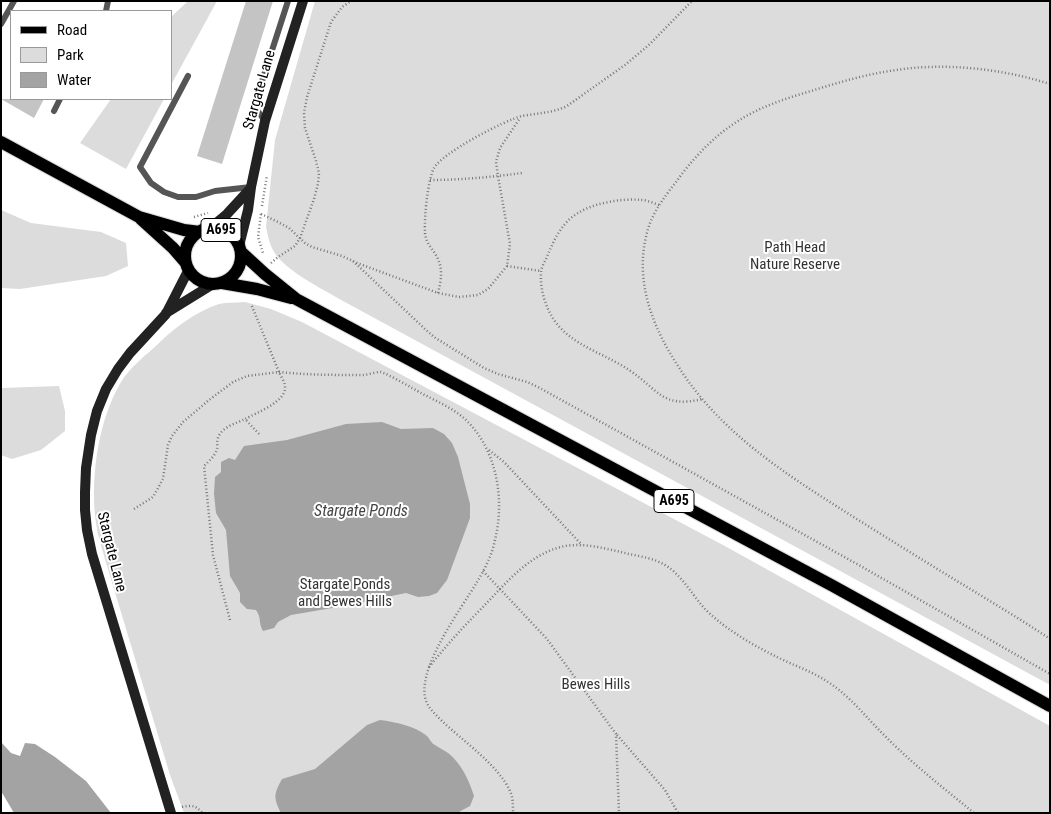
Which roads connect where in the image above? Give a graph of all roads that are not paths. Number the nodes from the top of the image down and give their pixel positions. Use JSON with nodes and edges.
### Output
{"nodes":[{"id":1,"x":14,"y":1,"type":"edge"},
{"id":2,"x":288,"y":1,"type":"edge"},
{"id":3,"x":303,"y":1,"type":"edge"},
{"id":4,"x":1,"y":24,"type":"edge"},
{"id":5,"x":188,"y":76,"type":"dead end"},
{"id":6,"x":60,"y":100,"type":"edge"},
{"id":7,"x":54,"y":111,"type":"dead end"},
{"id":8,"x":265,"y":121,"type":"junction"},
{"id":9,"x":1,"y":142,"type":"edge"},
{"id":10,"x":251,"y":188,"type":"junction"},
{"id":11,"x":140,"y":217,"type":"junction"},
{"id":12,"x":204,"y":230,"type":"junction"},
{"id":13,"x":240,"y":249,"type":"junction"},
{"id":14,"x":187,"y":266,"type":"junction"},
{"id":15,"x":218,"y":283,"type":"junction"},
{"id":16,"x":296,"y":299,"type":"junction"},
{"id":17,"x":166,"y":314,"type":"junction"},
{"id":18,"x":1050,"y":706,"type":"edge"},
{"id":19,"x":171,"y":811,"type":"edge"}],
"edges":[{"from":1,"to":4,"type":"lane"},
{"from":2,"to":8,"type":"lane"},
{"from":3,"to":8,"type":"street","name":"Stargate Lane"},
{"from":5,"to":10,"type":"lane"},
{"from":6,"to":7,"type":"lane"},
{"from":8,"to":10,"type":"street","name":"Stargate Lane"},
{"from":9,"to":11,"type":"main road","number":"A695"},
{"from":10,"to":12,"type":"street"},
{"from":10,"to":13,"type":"street","name":"Stargate Lane"},
{"from":11,"to":12,"type":"main road","number":"A695"},
{"from":11,"to":14,"type":"main road","number":"A695"},
{"from":12,"to":13,"type":"main road","number":"A695"},
{"from":12,"to":14,"type":"main road","number":"A695"},
{"from":13,"to":15,"type":"main road","number":"A695"},
{"from":13,"to":16,"type":"main road","number":"A695"},
{"from":14,"to":15,"type":"main road","number":"A695"},
{"from":14,"to":17,"type":"street","name":"Stargate Lane"},
{"from":15,"to":16,"type":"main road","number":"A695"},
{"from":15,"to":17,"type":"street","name":"Stargate Lane"},
{"from":16,"to":18,"type":"main road","number":"A695"},
{"from":17,"to":19,"type":"street","name":"Stargate Lane"}]}
